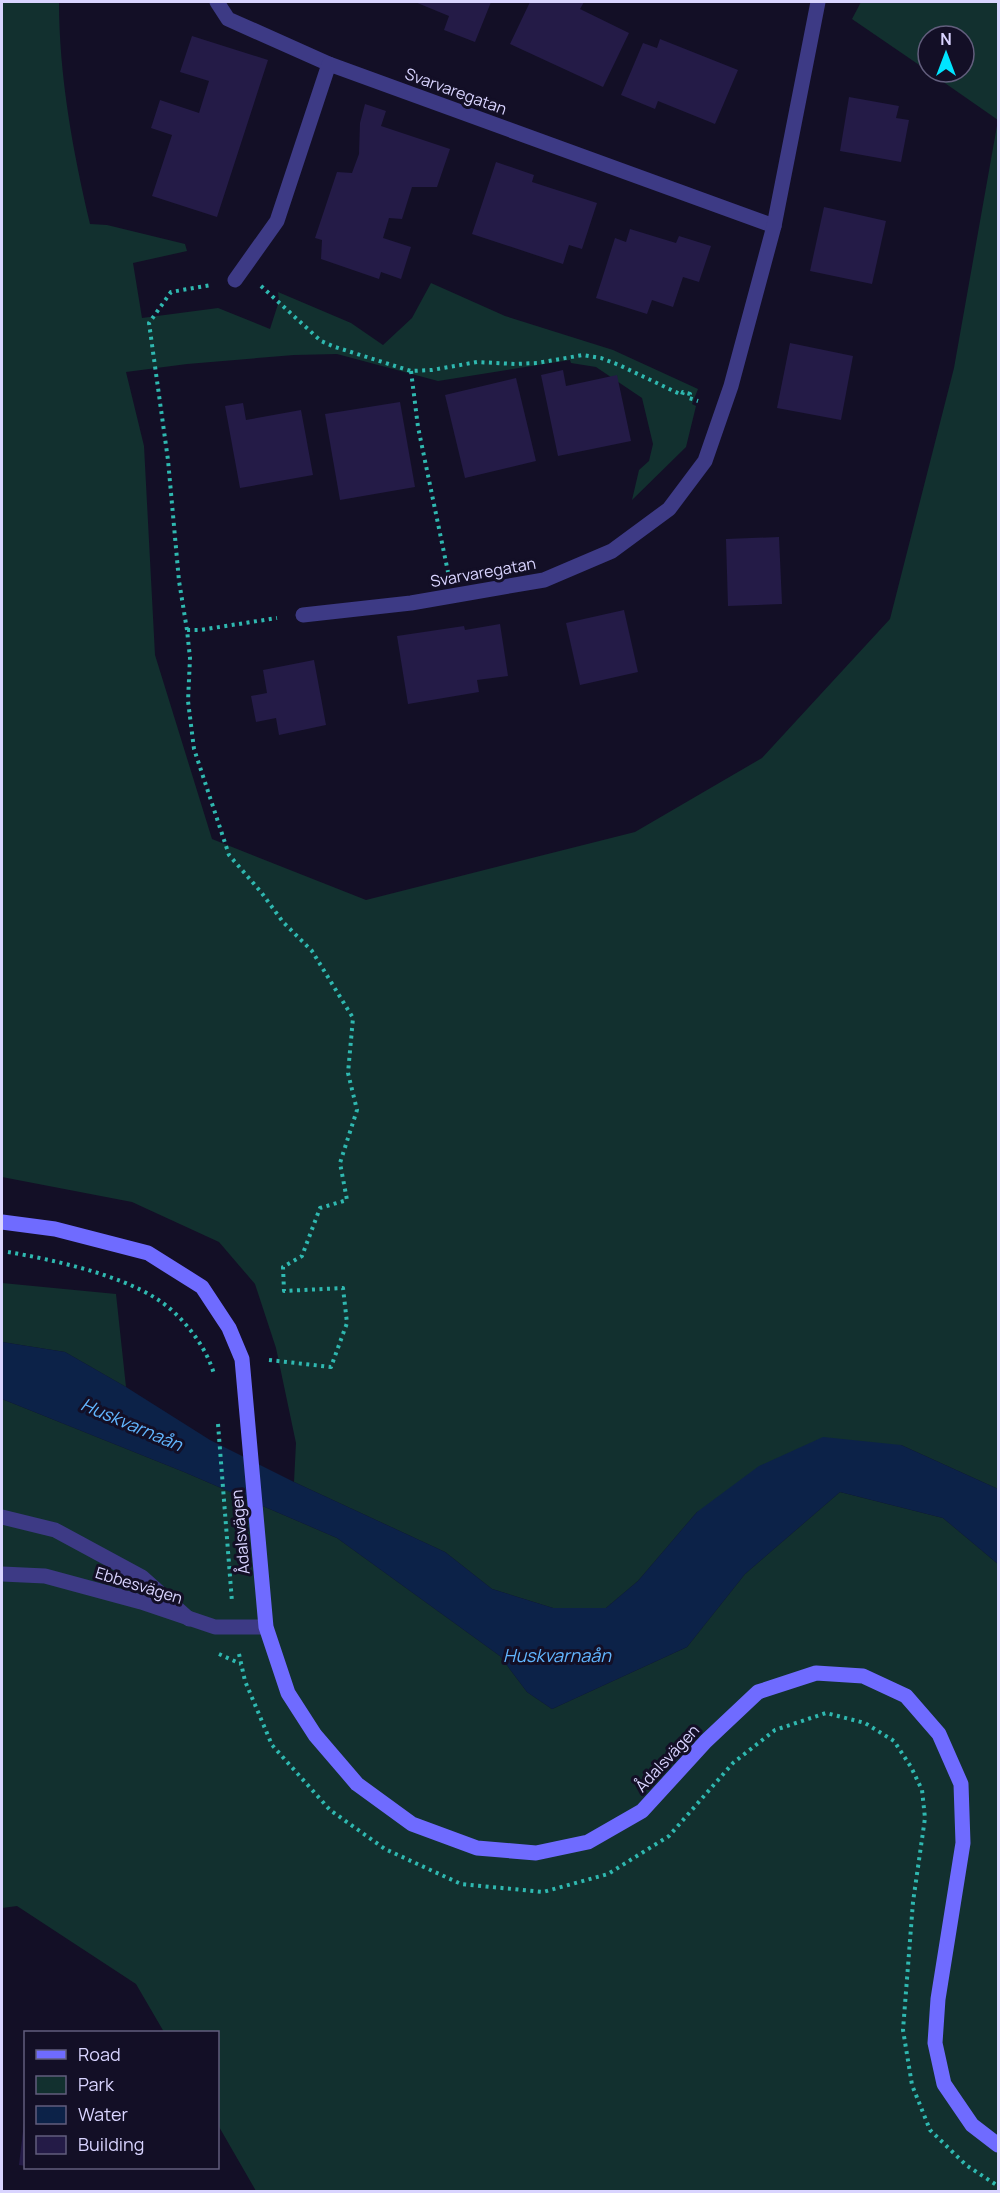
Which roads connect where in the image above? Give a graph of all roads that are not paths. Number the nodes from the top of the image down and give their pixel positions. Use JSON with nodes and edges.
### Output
{"nodes":[{"id":1,"x":217,"y":2,"type":"edge"},
{"id":2,"x":818,"y":2,"type":"edge"},
{"id":3,"x":329,"y":64,"type":"junction"},
{"id":4,"x":774,"y":226,"type":"junction"},
{"id":5,"x":238,"y":276,"type":"road end"},
{"id":6,"x":303,"y":615,"type":"road end"},
{"id":7,"x":2,"y":1222,"type":"edge"},
{"id":8,"x":2,"y":1517,"type":"edge"},
{"id":9,"x":2,"y":1574,"type":"edge"},
{"id":10,"x":191,"y":1620,"type":"junction"},
{"id":11,"x":266,"y":1627,"type":"junction"},
{"id":12,"x":999,"y":2145,"type":"edge"}],
"edges":[{"from":1,"to":3,"type":"street","name":"Svarvaregatan"},
{"from":2,"to":4,"type":"street","name":"Svarvaregatan"},
{"from":3,"to":4,"type":"street","name":"Svarvaregatan"},
{"from":3,"to":5,"type":"street"},
{"from":4,"to":6,"type":"street","name":"Svarvaregatan"},
{"from":7,"to":11,"type":"main road","name":"Ådalsvägen"},
{"from":8,"to":10,"type":"street"},
{"from":9,"to":10,"type":"street","name":"Ebbesvägen"},
{"from":10,"to":11,"type":"street","name":"Ebbesvägen"},
{"from":11,"to":12,"type":"main road","name":"Ådalsvägen"}]}
